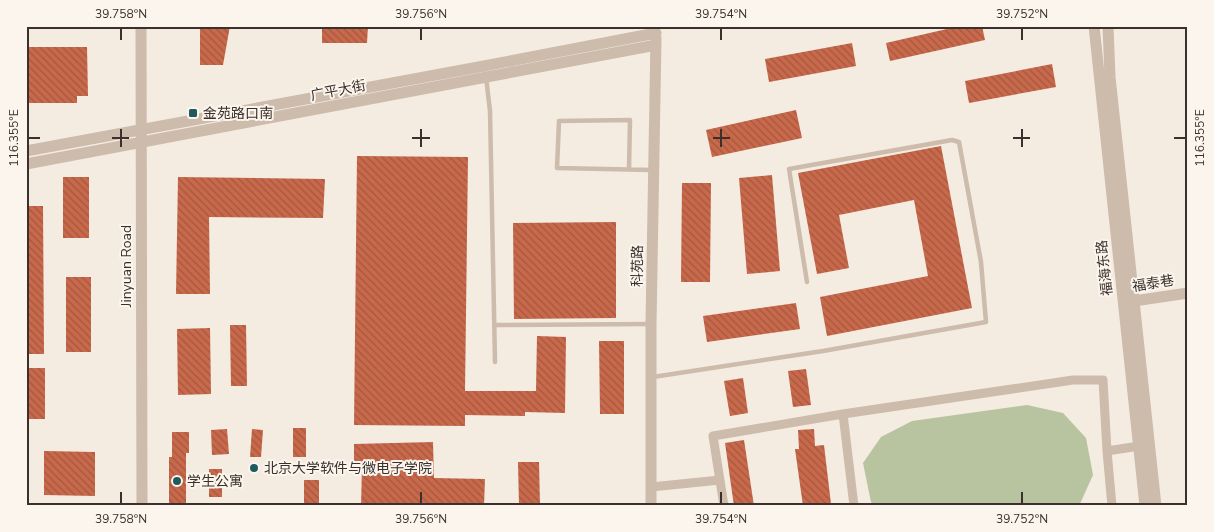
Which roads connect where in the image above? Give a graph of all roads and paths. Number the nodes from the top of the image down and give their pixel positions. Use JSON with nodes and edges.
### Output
{"nodes":[{"id":1,"x":141,"y":26,"type":"edge"},
{"id":2,"x":1094,"y":26,"type":"edge"},
{"id":3,"x":1108,"y":26,"type":"edge"},
{"id":4,"x":656,"y":29,"type":"edge"},
{"id":5,"x":656,"y":45,"type":"junction"},
{"id":6,"x":485,"y":72,"type":"junction"},
{"id":7,"x":141,"y":130,"type":"junction"},
{"id":8,"x":141,"y":142,"type":"junction"},
{"id":9,"x":26,"y":151,"type":"edge"},
{"id":10,"x":26,"y":164,"type":"edge"},
{"id":11,"x":629,"y":169,"type":"junction"},
{"id":12,"x":654,"y":170,"type":"junction"},
{"id":13,"x":807,"y":282,"type":"dead end"},
{"id":14,"x":1188,"y":293,"type":"edge"},
{"id":15,"x":1134,"y":301,"type":"junction"},
{"id":16,"x":1123,"y":303,"type":"junction"},
{"id":17,"x":652,"y":324,"type":"junction"},
{"id":18,"x":495,"y":325,"type":"junction"},
{"id":19,"x":495,"y":362,"type":"dead end"},
{"id":20,"x":651,"y":377,"type":"junction"},
{"id":21,"x":843,"y":414,"type":"junction"},
{"id":22,"x":1139,"y":446,"type":"junction"},
{"id":23,"x":1107,"y":451,"type":"junction"},
{"id":24,"x":720,"y":480,"type":"junction"},
{"id":25,"x":651,"y":487,"type":"junction"},
{"id":26,"x":142,"y":506,"type":"edge"},
{"id":27,"x":651,"y":506,"type":"edge"},
{"id":28,"x":724,"y":506,"type":"edge"},
{"id":29,"x":854,"y":506,"type":"edge"},
{"id":30,"x":1112,"y":506,"type":"edge"},
{"id":31,"x":1145,"y":506,"type":"edge"},
{"id":32,"x":1156,"y":506,"type":"edge"}],
"edges":[{"from":1,"to":7,"type":"street","name":"Jinyuan Road"},
{"from":2,"to":16,"type":"street","name":"福海东路"},
{"from":3,"to":15,"type":"street","name":"福海东路"},
{"from":4,"to":5,"type":"street","name":"科苑路"},
{"from":4,"to":6,"type":"street","name":"广平大街"},
{"from":5,"to":6,"type":"street","name":"广平大街"},
{"from":5,"to":12,"type":"street","name":"科苑路"},
{"from":6,"to":7,"type":"street","name":"广平大街"},
{"from":6,"to":8,"type":"street","name":"广平大街"},
{"from":6,"to":18,"type":"lane"},
{"from":7,"to":8,"type":"street","name":"Jinyuan Road"},
{"from":7,"to":9,"type":"street","name":"广平大街"},
{"from":8,"to":10,"type":"street","name":"广平大街"},
{"from":8,"to":26,"type":"street","name":"Jinyuan Road"},
{"from":11,"to":11,"type":"lane"},
{"from":11,"to":12,"type":"lane"},
{"from":12,"to":17,"type":"street","name":"科苑路"},
{"from":13,"to":20,"type":"lane"},
{"from":14,"to":15,"type":"street","name":"福泰巷"},
{"from":15,"to":16,"type":"street","name":"福泰巷"},
{"from":15,"to":32,"type":"street","name":"福海东路"},
{"from":16,"to":22,"type":"street","name":"福海东路"},
{"from":17,"to":18,"type":"lane"},
{"from":17,"to":20,"type":"street","name":"科苑路"},
{"from":18,"to":19,"type":"lane"},
{"from":20,"to":25,"type":"street","name":"科苑路"},
{"from":21,"to":23,"type":"street"},
{"from":21,"to":24,"type":"street"},
{"from":21,"to":29,"type":"street"},
{"from":22,"to":23,"type":"street"},
{"from":22,"to":31,"type":"street","name":"福海东路"},
{"from":23,"to":30,"type":"street"},
{"from":24,"to":25,"type":"street"},
{"from":24,"to":28,"type":"street"},
{"from":25,"to":27,"type":"street","name":"科苑路"}]}
